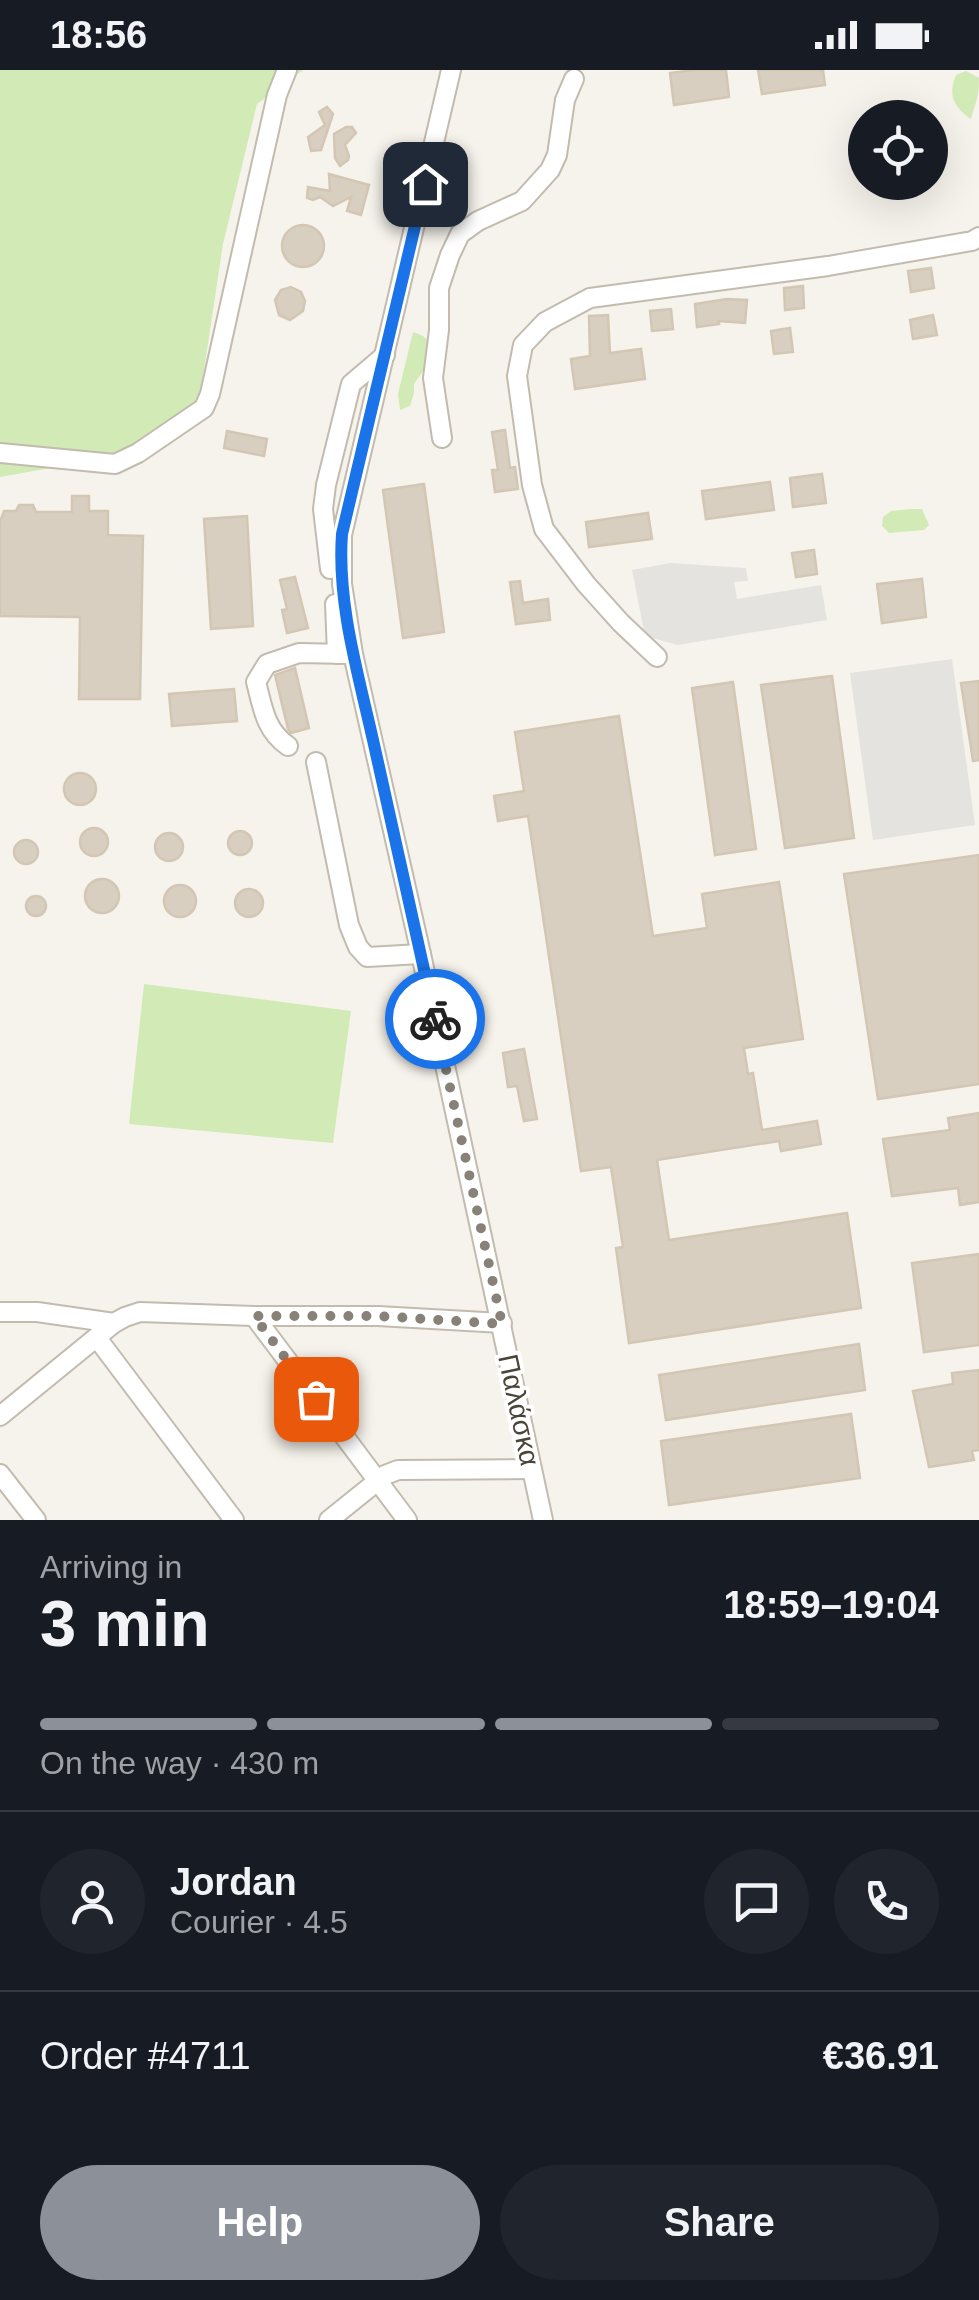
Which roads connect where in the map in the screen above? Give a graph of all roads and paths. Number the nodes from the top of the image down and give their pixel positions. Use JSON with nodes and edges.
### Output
{"nodes":[{"id":1,"x":288,"y":70,"type":"edge"},
{"id":2,"x":451,"y":70,"type":"edge"},
{"id":3,"x":574,"y":79,"type":"dead end"},
{"id":4,"x":979,"y":236,"type":"edge"},
{"id":5,"x":385,"y":356,"type":"junction"},
{"id":6,"x":442,"y":438,"type":"dead end"},
{"id":7,"x":0,"y":453,"type":"edge"},
{"id":8,"x":345,"y":654,"type":"junction"},
{"id":9,"x":657,"y":657,"type":"dead end"},
{"id":10,"x":288,"y":746,"type":"dead end"},
{"id":11,"x":316,"y":762,"type":"dead end"},
{"id":12,"x":421,"y":954,"type":"junction"},
{"id":13,"x":0,"y":1312,"type":"edge"},
{"id":14,"x":254,"y":1316,"type":"junction"},
{"id":15,"x":114,"y":1323,"type":"junction"},
{"id":16,"x":502,"y":1324,"type":"junction"},
{"id":17,"x":97,"y":1338,"type":"junction"},
{"id":18,"x":0,"y":1416,"type":"edge"},
{"id":19,"x":532,"y":1470,"type":"junction"},
{"id":20,"x":0,"y":1474,"type":"edge"},
{"id":21,"x":378,"y":1482,"type":"junction"},
{"id":22,"x":36,"y":1520,"type":"edge"},
{"id":23,"x":234,"y":1520,"type":"edge"},
{"id":24,"x":329,"y":1520,"type":"edge"},
{"id":25,"x":407,"y":1520,"type":"edge"},
{"id":26,"x":543,"y":1520,"type":"edge"}],
"edges":[{"from":1,"to":7,"type":"street"},
{"from":2,"to":5,"type":"street","name":"Παλάσκα"},
{"from":3,"to":6,"type":"street"},
{"from":4,"to":9,"type":"street"},
{"from":5,"to":8,"type":"street","name":"Παλάσκα"},
{"from":5,"to":8,"type":"street"},
{"from":8,"to":10,"type":"street"},
{"from":8,"to":12,"type":"street","name":"Παλάσκα"},
{"from":11,"to":12,"type":"street"},
{"from":12,"to":16,"type":"street","name":"Παλάσκα"},
{"from":13,"to":15,"type":"street"},
{"from":14,"to":15,"type":"street"},
{"from":14,"to":16,"type":"street"},
{"from":14,"to":21,"type":"street"},
{"from":15,"to":17,"type":"street"},
{"from":16,"to":19,"type":"street","name":"Παλάσκα"},
{"from":17,"to":18,"type":"street"},
{"from":17,"to":23,"type":"street"},
{"from":19,"to":21,"type":"street"},
{"from":19,"to":26,"type":"street","name":"Παλάσκα"},
{"from":20,"to":22,"type":"street"},
{"from":21,"to":24,"type":"street"},
{"from":21,"to":25,"type":"street"}]}
